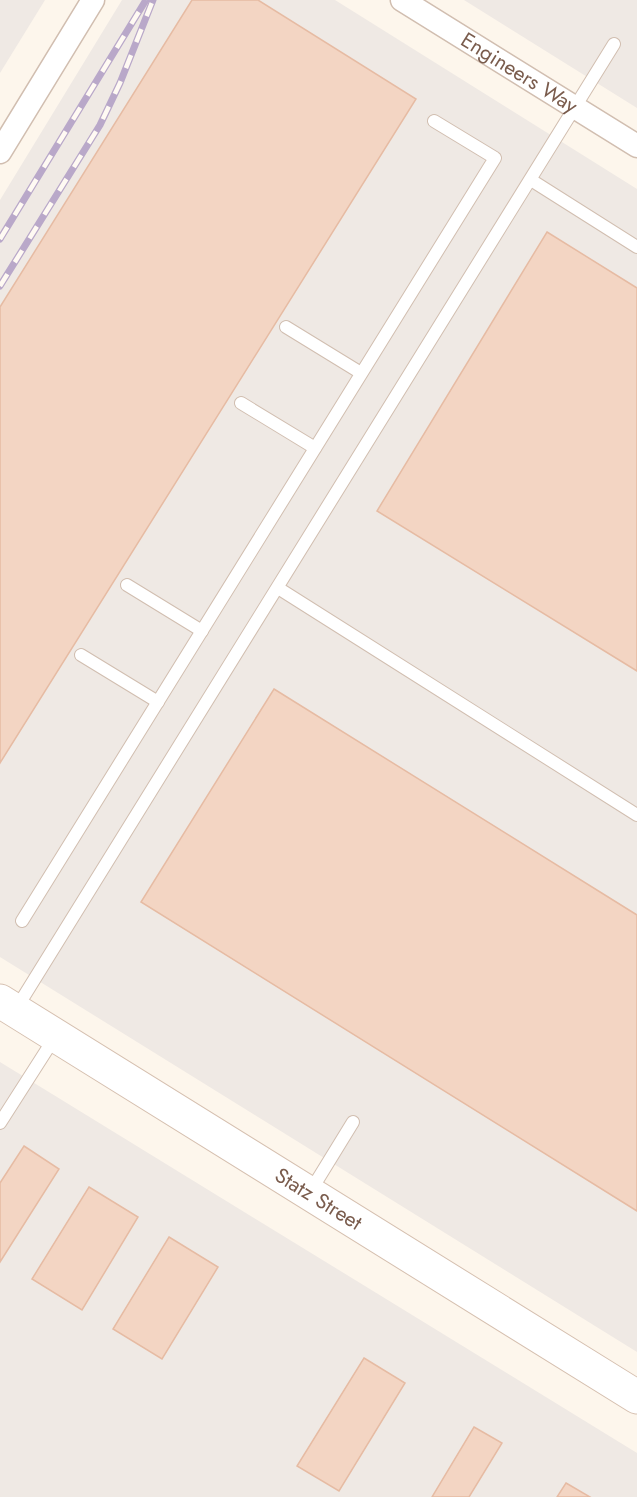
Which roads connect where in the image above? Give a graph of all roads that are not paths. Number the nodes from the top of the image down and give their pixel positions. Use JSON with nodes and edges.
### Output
{"nodes":[{"id":1,"x":93,"y":0,"type":"edge"},
{"id":2,"x":402,"y":0,"type":"edge"},
{"id":3,"x":614,"y":44,"type":"dead end"},
{"id":4,"x":576,"y":108,"type":"junction"},
{"id":5,"x":434,"y":121,"type":"dead end"},
{"id":6,"x":637,"y":146,"type":"edge"},
{"id":7,"x":0,"y":152,"type":"edge"},
{"id":8,"x":531,"y":180,"type":"junction"},
{"id":9,"x":637,"y":247,"type":"edge"},
{"id":10,"x":286,"y":327,"type":"dead end"},
{"id":11,"x":361,"y":373,"type":"junction"},
{"id":12,"x":241,"y":403,"type":"dead end"},
{"id":13,"x":315,"y":448,"type":"junction"},
{"id":14,"x":127,"y":585,"type":"dead end"},
{"id":15,"x":278,"y":588,"type":"junction"},
{"id":16,"x":202,"y":631,"type":"junction"},
{"id":17,"x":81,"y":655,"type":"dead end"},
{"id":18,"x":158,"y":702,"type":"junction"},
{"id":19,"x":637,"y":815,"type":"edge"},
{"id":20,"x":22,"y":921,"type":"dead end"},
{"id":21,"x":8,"y":1006,"type":"edge"},
{"id":22,"x":56,"y":1036,"type":"junction"},
{"id":23,"x":353,"y":1122,"type":"dead end"},
{"id":24,"x":0,"y":1123,"type":"edge"},
{"id":25,"x":309,"y":1193,"type":"junction"},
{"id":26,"x":637,"y":1397,"type":"edge"}],
"edges":[{"from":1,"to":7,"type":"street"},
{"from":2,"to":4,"type":"street","name":"Engineers Way"},
{"from":3,"to":4,"type":"lane"},
{"from":4,"to":6,"type":"street","name":"Engineers Way"},
{"from":4,"to":8,"type":"lane"},
{"from":5,"to":11,"type":"lane"},
{"from":8,"to":9,"type":"lane"},
{"from":8,"to":15,"type":"lane"},
{"from":10,"to":11,"type":"lane"},
{"from":11,"to":13,"type":"lane"},
{"from":12,"to":13,"type":"lane"},
{"from":13,"to":16,"type":"lane"},
{"from":14,"to":16,"type":"lane"},
{"from":15,"to":19,"type":"lane"},
{"from":15,"to":21,"type":"lane"},
{"from":16,"to":18,"type":"lane"},
{"from":17,"to":18,"type":"lane"},
{"from":18,"to":20,"type":"lane"},
{"from":21,"to":22,"type":"street","name":"Statz Street"},
{"from":22,"to":24,"type":"lane"},
{"from":22,"to":25,"type":"street","name":"Statz Street"},
{"from":23,"to":25,"type":"lane"},
{"from":25,"to":26,"type":"street","name":"Statz Street"}]}
